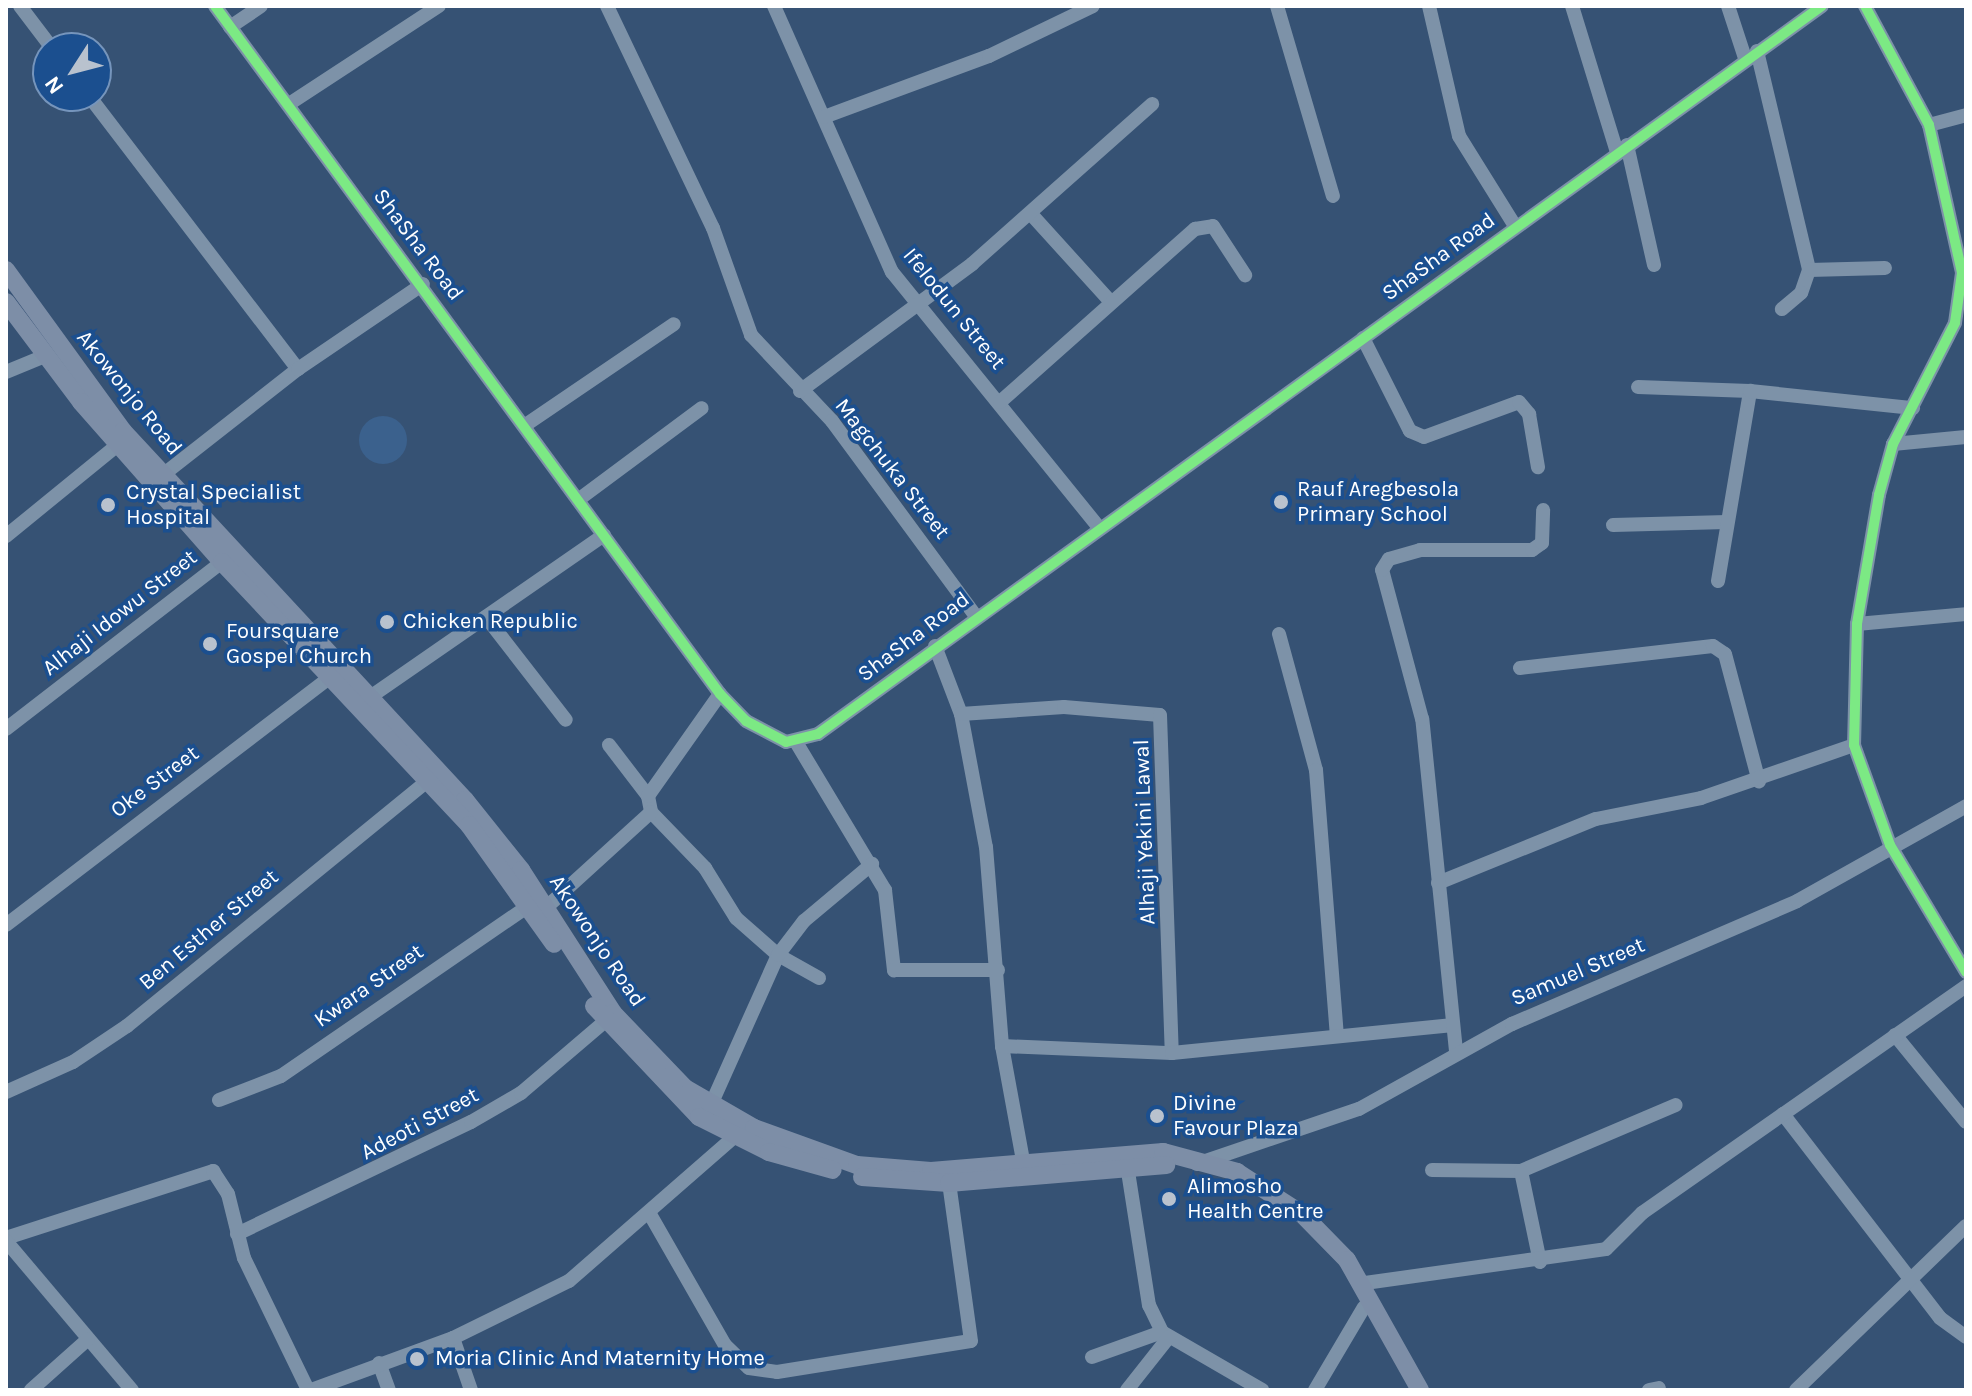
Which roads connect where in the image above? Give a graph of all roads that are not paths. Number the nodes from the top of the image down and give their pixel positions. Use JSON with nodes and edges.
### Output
{"nodes":[{"id":1,"x":20,"y":6,"type":"edge"},
{"id":2,"x":215,"y":6,"type":"edge"},
{"id":3,"x":261,"y":6,"type":"edge"},
{"id":4,"x":439,"y":6,"type":"edge"},
{"id":5,"x":607,"y":6,"type":"edge"},
{"id":6,"x":774,"y":6,"type":"edge"},
{"id":7,"x":1093,"y":6,"type":"edge"},
{"id":8,"x":1277,"y":6,"type":"edge"},
{"id":9,"x":1429,"y":6,"type":"edge"},
{"id":10,"x":1572,"y":6,"type":"edge"},
{"id":11,"x":1728,"y":6,"type":"edge"},
{"id":12,"x":1822,"y":6,"type":"edge"},
{"id":13,"x":1865,"y":6,"type":"edge"},
{"id":14,"x":230,"y":27,"type":"junction"},
{"id":15,"x":40,"y":32,"type":"edge"},
{"id":16,"x":1751,"y":54,"type":"junction"},
{"id":17,"x":289,"y":104,"type":"junction"},
{"id":18,"x":1152,"y":104,"type":"dead end"},
{"id":19,"x":101,"y":112,"type":"edge"},
{"id":20,"x":1966,"y":115,"type":"edge"},
{"id":21,"x":824,"y":117,"type":"junction"},
{"id":22,"x":1929,"y":125,"type":"junction"},
{"id":23,"x":1622,"y":149,"type":"junction"},
{"id":24,"x":1333,"y":196,"type":"dead end"},
{"id":25,"x":1031,"y":214,"type":"junction"},
{"id":26,"x":1515,"y":226,"type":"junction"},
{"id":27,"x":1654,"y":265,"type":"dead end"},
{"id":28,"x":1885,"y":268,"type":"dead end"},
{"id":29,"x":6,"y":270,"type":"edge"},
{"id":30,"x":1809,"y":270,"type":"junction"},
{"id":31,"x":1964,"y":272,"type":"edge"},
{"id":32,"x":1245,"y":275,"type":"dead end"},
{"id":33,"x":423,"y":284,"type":"junction"},
{"id":34,"x":1110,"y":301,"type":"junction"},
{"id":35,"x":6,"y":302,"type":"edge"},
{"id":36,"x":919,"y":305,"type":"junction"},
{"id":37,"x":1782,"y":309,"type":"dead end"},
{"id":38,"x":674,"y":324,"type":"dead end"},
{"id":39,"x":1363,"y":338,"type":"junction"},
{"id":40,"x":43,"y":343,"type":"junction"},
{"id":41,"x":298,"y":369,"type":"junction"},
{"id":42,"x":6,"y":372,"type":"edge"},
{"id":43,"x":1638,"y":387,"type":"dead end"},
{"id":44,"x":800,"y":391,"type":"junction"},
{"id":45,"x":1750,"y":391,"type":"junction"},
{"id":46,"x":1000,"y":402,"type":"junction"},
{"id":47,"x":702,"y":408,"type":"dead end"},
{"id":48,"x":1913,"y":408,"type":"junction"},
{"id":49,"x":524,"y":426,"type":"junction"},
{"id":50,"x":1966,"y":437,"type":"edge"},
{"id":51,"x":119,"y":444,"type":"junction"},
{"id":52,"x":1893,"y":444,"type":"junction"},
{"id":53,"x":1538,"y":467,"type":"dead end"},
{"id":54,"x":164,"y":474,"type":"junction"},
{"id":55,"x":578,"y":500,"type":"junction"},
{"id":56,"x":1543,"y":510,"type":"dead end"},
{"id":57,"x":1727,"y":522,"type":"junction"},
{"id":58,"x":1613,"y":525,"type":"dead end"},
{"id":59,"x":1099,"y":528,"type":"junction"},
{"id":60,"x":604,"y":535,"type":"junction"},
{"id":61,"x":6,"y":536,"type":"edge"},
{"id":62,"x":222,"y":562,"type":"junction"},
{"id":63,"x":1718,"y":581,"type":"dead end"},
{"id":64,"x":1966,"y":614,"type":"edge"},
{"id":65,"x":976,"y":616,"type":"junction"},
{"id":66,"x":486,"y":617,"type":"junction"},
{"id":67,"x":1857,"y":624,"type":"junction"},
{"id":68,"x":1279,"y":634,"type":"dead end"},
{"id":69,"x":935,"y":646,"type":"junction"},
{"id":70,"x":324,"y":656,"type":"junction"},
{"id":71,"x":1520,"y":668,"type":"dead end"},
{"id":72,"x":332,"y":676,"type":"junction"},
{"id":73,"x":720,"y":694,"type":"junction"},
{"id":74,"x":373,"y":695,"type":"junction"},
{"id":75,"x":961,"y":714,"type":"junction"},
{"id":76,"x":566,"y":720,"type":"dead end"},
{"id":77,"x":6,"y":729,"type":"edge"},
{"id":78,"x":796,"y":742,"type":"junction"},
{"id":79,"x":609,"y":745,"type":"dead end"},
{"id":80,"x":1854,"y":745,"type":"junction"},
{"id":81,"x":427,"y":781,"type":"junction"},
{"id":82,"x":1759,"y":782,"type":"junction"},
{"id":83,"x":648,"y":796,"type":"junction"},
{"id":84,"x":1966,"y":806,"type":"edge"},
{"id":85,"x":651,"y":812,"type":"junction"},
{"id":86,"x":1890,"y":845,"type":"junction"},
{"id":87,"x":872,"y":864,"type":"junction"},
{"id":88,"x":1438,"y":883,"type":"junction"},
{"id":89,"x":539,"y":907,"type":"junction"},
{"id":90,"x":6,"y":925,"type":"edge"},
{"id":91,"x":778,"y":955,"type":"junction"},
{"id":92,"x":998,"y":970,"type":"junction"},
{"id":93,"x":1966,"y":972,"type":"edge"},
{"id":94,"x":819,"y":978,"type":"dead end"},
{"id":95,"x":1966,"y":986,"type":"edge"},
{"id":96,"x":604,"y":1022,"type":"junction"},
{"id":97,"x":1451,"y":1025,"type":"junction"},
{"id":98,"x":1337,"y":1034,"type":"junction"},
{"id":99,"x":1895,"y":1035,"type":"junction"},
{"id":100,"x":1002,"y":1046,"type":"junction"},
{"id":101,"x":1456,"y":1051,"type":"junction"},
{"id":102,"x":1172,"y":1053,"type":"junction"},
{"id":103,"x":6,"y":1092,"type":"edge"},
{"id":104,"x":219,"y":1100,"type":"dead end"},
{"id":105,"x":1676,"y":1105,"type":"dead end"},
{"id":106,"x":710,"y":1107,"type":"junction"},
{"id":107,"x":1783,"y":1114,"type":"junction"},
{"id":108,"x":1966,"y":1122,"type":"edge"},
{"id":109,"x":734,"y":1137,"type":"junction"},
{"id":110,"x":1197,"y":1163,"type":"junction"},
{"id":111,"x":1127,"y":1165,"type":"junction"},
{"id":112,"x":1025,"y":1169,"type":"junction"},
{"id":113,"x":1432,"y":1170,"type":"dead end"},
{"id":114,"x":1521,"y":1171,"type":"junction"},
{"id":115,"x":949,"y":1183,"type":"junction"},
{"id":116,"x":651,"y":1216,"type":"junction"},
{"id":117,"x":1966,"y":1226,"type":"edge"},
{"id":118,"x":237,"y":1234,"type":"junction"},
{"id":119,"x":6,"y":1239,"type":"edge"},
{"id":120,"x":1540,"y":1262,"type":"junction"},
{"id":121,"x":1909,"y":1277,"type":"junction"},
{"id":122,"x":1365,"y":1283,"type":"junction"},
{"id":123,"x":1364,"y":1307,"type":"junction"},
{"id":124,"x":1165,"y":1335,"type":"junction"},
{"id":125,"x":1966,"y":1337,"type":"edge"},
{"id":126,"x":453,"y":1338,"type":"junction"},
{"id":127,"x":88,"y":1339,"type":"junction"},
{"id":128,"x":1092,"y":1357,"type":"dead end"},
{"id":129,"x":379,"y":1363,"type":"junction"},
{"id":130,"x":31,"y":1390,"type":"edge"},
{"id":131,"x":132,"y":1390,"type":"edge"},
{"id":132,"x":310,"y":1390,"type":"edge"},
{"id":133,"x":389,"y":1390,"type":"edge"},
{"id":134,"x":471,"y":1390,"type":"edge"},
{"id":135,"x":1127,"y":1390,"type":"edge"},
{"id":136,"x":1262,"y":1390,"type":"edge"},
{"id":137,"x":1315,"y":1390,"type":"edge"},
{"id":138,"x":1409,"y":1390,"type":"edge"},
{"id":139,"x":1420,"y":1390,"type":"edge"},
{"id":140,"x":1796,"y":1390,"type":"edge"}],
"edges":[{"from":1,"to":15,"type":"street"},
{"from":2,"to":14,"type":"street","name":"ShaSha Road"},
{"from":3,"to":14,"type":"street"},
{"from":4,"to":17,"type":"street"},
{"from":5,"to":44,"type":"street","name":"Magchuka Street"},
{"from":6,"to":21,"type":"street","name":"Ifelodun Street"},
{"from":7,"to":21,"type":"street"},
{"from":8,"to":24,"type":"street"},
{"from":9,"to":26,"type":"street"},
{"from":10,"to":23,"type":"street"},
{"from":11,"to":16,"type":"street"},
{"from":12,"to":16,"type":"street","name":"ShaSha Road"},
{"from":13,"to":22,"type":"street"},
{"from":14,"to":17,"type":"street","name":"ShaSha Road"},
{"from":16,"to":23,"type":"street","name":"ShaSha Road"},
{"from":16,"to":30,"type":"street"},
{"from":17,"to":33,"type":"street","name":"ShaSha Road"},
{"from":18,"to":25,"type":"street"},
{"from":19,"to":41,"type":"street"},
{"from":20,"to":22,"type":"street"},
{"from":21,"to":36,"type":"street","name":"Ifelodun Street"},
{"from":22,"to":31,"type":"street"},
{"from":23,"to":26,"type":"street","name":"ShaSha Road"},
{"from":23,"to":27,"type":"street"},
{"from":25,"to":34,"type":"street"},
{"from":25,"to":36,"type":"street"},
{"from":26,"to":39,"type":"street","name":"ShaSha Road"},
{"from":28,"to":30,"type":"street"},
{"from":29,"to":40,"type":"main road","name":"Akowonjo Road"},
{"from":30,"to":37,"type":"street"},
{"from":31,"to":48,"type":"street"},
{"from":32,"to":34,"type":"street"},
{"from":33,"to":41,"type":"street"},
{"from":33,"to":49,"type":"street","name":"ShaSha Road"},
{"from":34,"to":46,"type":"street"},
{"from":35,"to":40,"type":"main road","name":"Akowonjo Road"},
{"from":36,"to":44,"type":"street"},
{"from":36,"to":46,"type":"street","name":"Ifelodun Street"},
{"from":38,"to":49,"type":"street"},
{"from":39,"to":53,"type":"street"},
{"from":39,"to":59,"type":"street","name":"ShaSha Road"},
{"from":40,"to":42,"type":"street"},
{"from":40,"to":51,"type":"main road","name":"Akowonjo Road"},
{"from":40,"to":54,"type":"main road","name":"Akowonjo Road"},
{"from":41,"to":54,"type":"street"},
{"from":43,"to":45,"type":"street"},
{"from":44,"to":65,"type":"street","name":"Magchuka Street"},
{"from":45,"to":48,"type":"street"},
{"from":45,"to":57,"type":"street"},
{"from":46,"to":59,"type":"street","name":"Ifelodun Street"},
{"from":47,"to":55,"type":"street"},
{"from":48,"to":52,"type":"street"},
{"from":49,"to":55,"type":"street","name":"ShaSha Road"},
{"from":50,"to":52,"type":"street"},
{"from":51,"to":61,"type":"street"},
{"from":51,"to":62,"type":"main road","name":"Akowonjo Road"},
{"from":52,"to":67,"type":"street"},
{"from":54,"to":70,"type":"main road","name":"Akowonjo Road"},
{"from":55,"to":60,"type":"street","name":"ShaSha Road"},
{"from":56,"to":88,"type":"street"},
{"from":57,"to":58,"type":"street"},
{"from":57,"to":63,"type":"street"},
{"from":59,"to":65,"type":"street","name":"ShaSha Road"},
{"from":60,"to":66,"type":"street"},
{"from":60,"to":73,"type":"street","name":"ShaSha Road"},
{"from":62,"to":70,"type":"main road","name":"Akowonjo Road"},
{"from":62,"to":77,"type":"street","name":"Alhaji Idowu Street"},
{"from":64,"to":67,"type":"street"},
{"from":65,"to":69,"type":"street","name":"ShaSha Road"},
{"from":66,"to":74,"type":"street"},
{"from":66,"to":76,"type":"street"},
{"from":67,"to":80,"type":"street"},
{"from":68,"to":98,"type":"street"},
{"from":69,"to":75,"type":"street"},
{"from":69,"to":78,"type":"street","name":"ShaSha Road"},
{"from":70,"to":72,"type":"main road","name":"Akowonjo Road"},
{"from":70,"to":74,"type":"main road","name":"Akowonjo Road"},
{"from":71,"to":82,"type":"street"},
{"from":72,"to":81,"type":"main road","name":"Akowonjo Road"},
{"from":72,"to":90,"type":"street","name":"Oke Street"},
{"from":73,"to":78,"type":"street","name":"ShaSha Road"},
{"from":73,"to":83,"type":"street"},
{"from":74,"to":89,"type":"main road","name":"Akowonjo Road"},
{"from":75,"to":92,"type":"street"},
{"from":75,"to":102,"type":"street","name":"Alhaji Yekini Lawal"},
{"from":78,"to":87,"type":"street"},
{"from":79,"to":83,"type":"street"},
{"from":80,"to":82,"type":"street"},
{"from":80,"to":86,"type":"street"},
{"from":81,"to":89,"type":"main road","name":"Akowonjo Road"},
{"from":81,"to":103,"type":"street","name":"Ben Esther Street"},
{"from":82,"to":88,"type":"street"},
{"from":83,"to":85,"type":"street"},
{"from":84,"to":86,"type":"street","name":"Samuel Street"},
{"from":85,"to":89,"type":"street","name":"Kwara Street"},
{"from":85,"to":91,"type":"street"},
{"from":86,"to":93,"type":"street"},
{"from":86,"to":101,"type":"street","name":"Samuel Street"},
{"from":87,"to":91,"type":"street"},
{"from":87,"to":92,"type":"street"},
{"from":88,"to":97,"type":"street"},
{"from":89,"to":96,"type":"main road","name":"Akowonjo Road"},
{"from":89,"to":104,"type":"street","name":"Kwara Street"},
{"from":89,"to":106,"type":"main road","name":"Akowonjo Road"},
{"from":91,"to":94,"type":"street"},
{"from":91,"to":106,"type":"street"},
{"from":92,"to":100,"type":"street"},
{"from":95,"to":99,"type":"street"},
{"from":96,"to":109,"type":"main road","name":"Akowonjo Road"},
{"from":96,"to":118,"type":"street","name":"Adeoti Street"},
{"from":97,"to":98,"type":"street"},
{"from":97,"to":101,"type":"street"},
{"from":98,"to":102,"type":"street"},
{"from":99,"to":107,"type":"street"},
{"from":99,"to":108,"type":"street"},
{"from":100,"to":102,"type":"street"},
{"from":100,"to":112,"type":"street"},
{"from":101,"to":110,"type":"street","name":"Samuel Street"},
{"from":105,"to":114,"type":"street"},
{"from":106,"to":112,"type":"main road","name":"Akowonjo Road"},
{"from":107,"to":120,"type":"street"},
{"from":107,"to":121,"type":"street"},
{"from":109,"to":115,"type":"main road","name":"Akowonjo Road"},
{"from":109,"to":116,"type":"street"},
{"from":110,"to":111,"type":"main road","name":"Akowonjo Road"},
{"from":110,"to":112,"type":"main road","name":"Akowonjo Road"},
{"from":110,"to":122,"type":"main road","name":"Akowonjo Road"},
{"from":110,"to":123,"type":"main road","name":"Akowonjo Road"},
{"from":111,"to":112,"type":"main road","name":"Akowonjo Road"},
{"from":111,"to":124,"type":"street"},
{"from":112,"to":115,"type":"main road","name":"Akowonjo Road"},
{"from":113,"to":114,"type":"street"},
{"from":114,"to":120,"type":"street"},
{"from":115,"to":116,"type":"street"},
{"from":116,"to":126,"type":"street"},
{"from":117,"to":121,"type":"street"},
{"from":118,"to":119,"type":"street"},
{"from":118,"to":132,"type":"street"},
{"from":119,"to":127,"type":"street"},
{"from":120,"to":122,"type":"street"},
{"from":121,"to":125,"type":"street"},
{"from":121,"to":140,"type":"street"},
{"from":122,"to":139,"type":"main road","name":"Akowonjo Road"},
{"from":123,"to":137,"type":"street"},
{"from":123,"to":138,"type":"main road","name":"Akowonjo Road"},
{"from":124,"to":128,"type":"street"},
{"from":124,"to":135,"type":"street"},
{"from":124,"to":136,"type":"street"},
{"from":126,"to":129,"type":"street"},
{"from":126,"to":134,"type":"street"},
{"from":127,"to":130,"type":"street"},
{"from":127,"to":131,"type":"street"},
{"from":129,"to":132,"type":"street"},
{"from":129,"to":133,"type":"street"}]}
